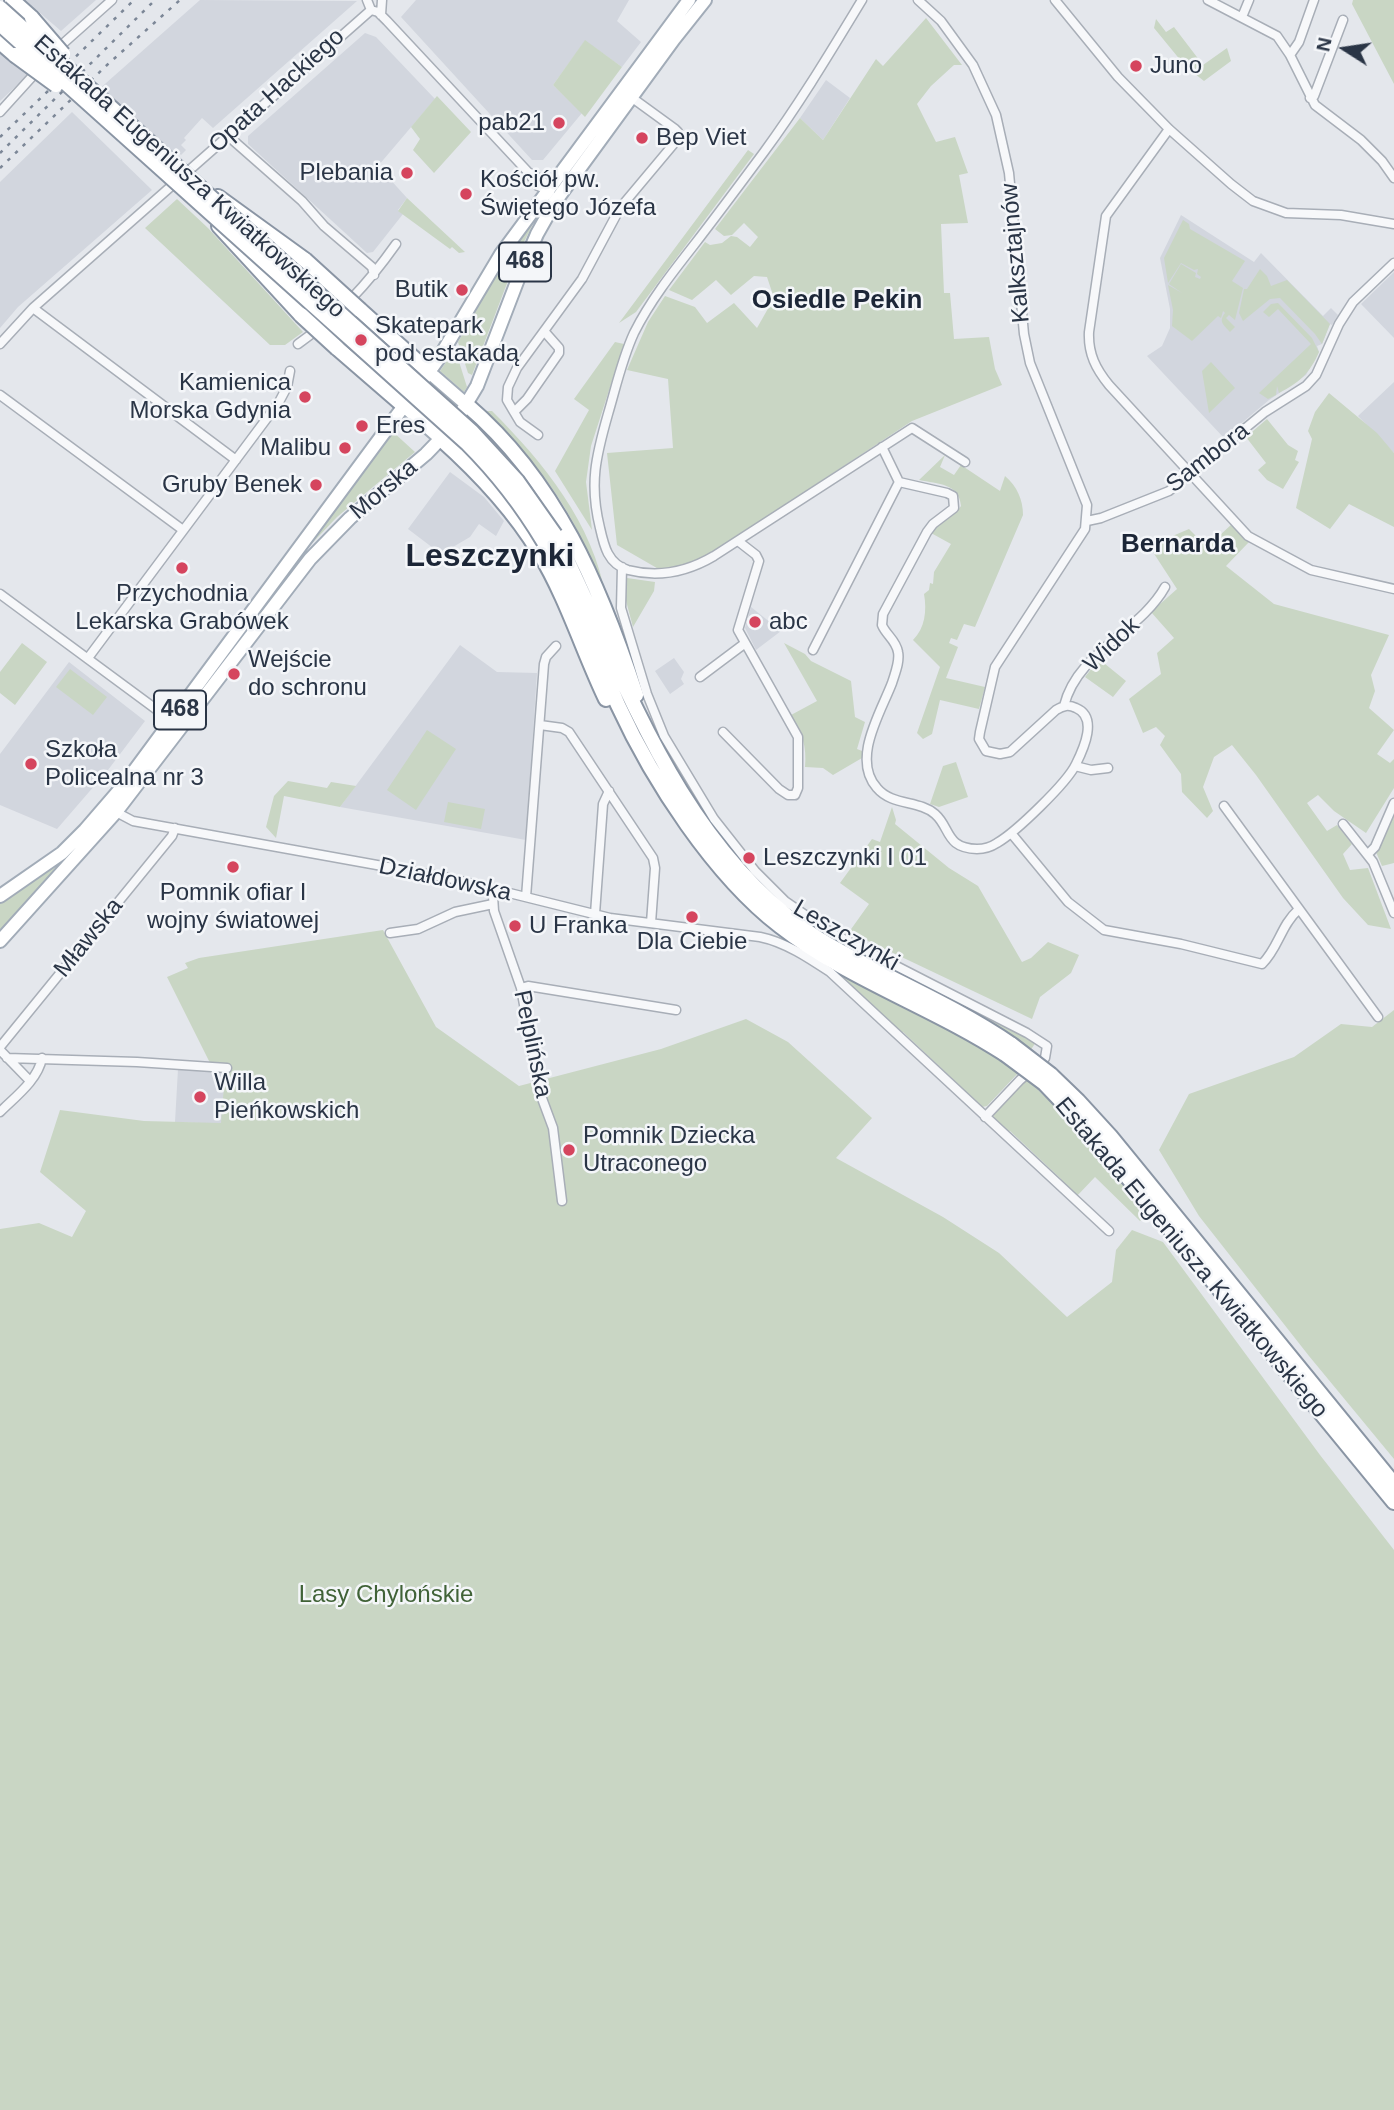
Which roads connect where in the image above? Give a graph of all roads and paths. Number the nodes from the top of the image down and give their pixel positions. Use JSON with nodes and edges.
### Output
{"nodes":[{"id":1,"x":12,"y":0,"type":"edge"},
{"id":2,"x":112,"y":0,"type":"edge"},
{"id":3,"x":367,"y":0,"type":"edge"},
{"id":4,"x":382,"y":0,"type":"edge"},
{"id":5,"x":689,"y":0,"type":"edge"},
{"id":6,"x":705,"y":0,"type":"edge"},
{"id":7,"x":862,"y":0,"type":"edge"},
{"id":8,"x":918,"y":0,"type":"edge"},
{"id":9,"x":1055,"y":0,"type":"edge"},
{"id":10,"x":1208,"y":0,"type":"edge"},
{"id":11,"x":1249,"y":0,"type":"edge"},
{"id":12,"x":1314,"y":0,"type":"edge"},
{"id":13,"x":0,"y":8,"type":"edge"},
{"id":14,"x":371,"y":10,"type":"junction"},
{"id":15,"x":381,"y":15,"type":"junction"},
{"id":16,"x":1242,"y":17,"type":"junction"},
{"id":17,"x":1343,"y":20,"type":"dead end"},
{"id":18,"x":0,"y":24,"type":"edge"},
{"id":19,"x":0,"y":42,"type":"edge"},
{"id":20,"x":1290,"y":55,"type":"junction"},
{"id":21,"x":48,"y":59,"type":"junction"},
{"id":22,"x":631,"y":97,"type":"junction"},
{"id":23,"x":1310,"y":98,"type":"junction"},
{"id":24,"x":103,"y":100,"type":"junction"},
{"id":25,"x":0,"y":112,"type":"edge"},
{"id":26,"x":101,"y":115,"type":"junction"},
{"id":27,"x":1170,"y":129,"type":"junction"},
{"id":28,"x":227,"y":135,"type":"junction"},
{"id":29,"x":1394,"y":178,"type":"edge"},
{"id":30,"x":185,"y":181,"type":"junction"},
{"id":31,"x":548,"y":190,"type":"junction"},
{"id":32,"x":555,"y":202,"type":"junction"},
{"id":33,"x":1362,"y":219,"type":"junction"},
{"id":34,"x":1394,"y":224,"type":"edge"},
{"id":35,"x":1394,"y":231,"type":"edge"},
{"id":36,"x":396,"y":244,"type":"dead end"},
{"id":37,"x":1393,"y":263,"type":"edge"},
{"id":38,"x":374,"y":275,"type":"junction"},
{"id":39,"x":33,"y":308,"type":"junction"},
{"id":40,"x":544,"y":331,"type":"junction"},
{"id":41,"x":0,"y":344,"type":"edge"},
{"id":42,"x":298,"y":344,"type":"dead end"},
{"id":43,"x":290,"y":372,"type":"dead end"},
{"id":44,"x":429,"y":372,"type":"junction"},
{"id":45,"x":0,"y":395,"type":"edge"},
{"id":46,"x":467,"y":405,"type":"junction"},
{"id":47,"x":404,"y":406,"type":"junction"},
{"id":48,"x":514,"y":412,"type":"junction"},
{"id":49,"x":538,"y":435,"type":"dead end"},
{"id":50,"x":441,"y":439,"type":"junction"},
{"id":51,"x":882,"y":447,"type":"junction"},
{"id":52,"x":236,"y":460,"type":"junction"},
{"id":53,"x":965,"y":462,"type":"dead end"},
{"id":54,"x":529,"y":471,"type":"junction"},
{"id":55,"x":1191,"y":474,"type":"junction"},
{"id":56,"x":899,"y":482,"type":"junction"},
{"id":57,"x":498,"y":494,"type":"junction"},
{"id":58,"x":1087,"y":521,"type":"junction"},
{"id":59,"x":183,"y":530,"type":"junction"},
{"id":60,"x":550,"y":538,"type":"junction"},
{"id":61,"x":738,"y":541,"type":"junction"},
{"id":62,"x":622,"y":568,"type":"junction"},
{"id":63,"x":1165,"y":587,"type":"dead end"},
{"id":64,"x":1394,"y":589,"type":"edge"},
{"id":65,"x":0,"y":594,"type":"edge"},
{"id":66,"x":744,"y":643,"type":"junction"},
{"id":67,"x":556,"y":646,"type":"dead end"},
{"id":68,"x":813,"y":650,"type":"dead end"},
{"id":69,"x":88,"y":658,"type":"junction"},
{"id":70,"x":700,"y":677,"type":"dead end"},
{"id":71,"x":1064,"y":706,"type":"junction"},
{"id":72,"x":172,"y":721,"type":"junction"},
{"id":73,"x":540,"y":725,"type":"junction"},
{"id":74,"x":723,"y":732,"type":"dead end"},
{"id":75,"x":650,"y":736,"type":"junction"},
{"id":76,"x":649,"y":764,"type":"junction"},
{"id":77,"x":1075,"y":766,"type":"junction"},
{"id":78,"x":1108,"y":768,"type":"dead end"},
{"id":79,"x":609,"y":791,"type":"junction"},
{"id":80,"x":1394,"y":803,"type":"edge"},
{"id":81,"x":1224,"y":806,"type":"dead end"},
{"id":82,"x":116,"y":813,"type":"junction"},
{"id":83,"x":1343,"y":824,"type":"dead end"},
{"id":84,"x":176,"y":828,"type":"junction"},
{"id":85,"x":1012,"y":833,"type":"junction"},
{"id":86,"x":1368,"y":854,"type":"junction"},
{"id":87,"x":495,"y":889,"type":"junction"},
{"id":88,"x":0,"y":896,"type":"edge"},
{"id":89,"x":526,"y":897,"type":"junction"},
{"id":90,"x":493,"y":904,"type":"junction"},
{"id":91,"x":1298,"y":910,"type":"junction"},
{"id":92,"x":1394,"y":913,"type":"edge"},
{"id":93,"x":594,"y":914,"type":"junction"},
{"id":94,"x":651,"y":923,"type":"junction"},
{"id":95,"x":390,"y":933,"type":"dead end"},
{"id":96,"x":0,"y":941,"type":"edge"},
{"id":97,"x":776,"y":941,"type":"joint"},
{"id":98,"x":521,"y":988,"type":"junction"},
{"id":99,"x":676,"y":1010,"type":"dead end"},
{"id":100,"x":1378,"y":1017,"type":"dead end"},
{"id":101,"x":0,"y":1048,"type":"edge"},
{"id":102,"x":1009,"y":1050,"type":"junction"},
{"id":103,"x":7,"y":1058,"type":"junction"},
{"id":104,"x":42,"y":1058,"type":"junction"},
{"id":105,"x":227,"y":1068,"type":"dead end"},
{"id":106,"x":30,"y":1081,"type":"junction"},
{"id":107,"x":0,"y":1112,"type":"edge"},
{"id":108,"x":985,"y":1117,"type":"junction"},
{"id":109,"x":562,"y":1201,"type":"dead end"},
{"id":110,"x":1109,"y":1231,"type":"dead end"},
{"id":111,"x":1394,"y":1484,"type":"edge"},
{"id":112,"x":1394,"y":1502,"type":"edge"}],
"edges":[{"from":1,"to":24,"type":"highway","bridge":true},
{"from":2,"to":21,"type":"street"},
{"from":3,"to":14,"type":"street"},
{"from":4,"to":15,"type":"street"},
{"from":5,"to":31,"type":"main road","name":"Morska","number":"468"},
{"from":6,"to":22,"type":"main road","name":"Morska","number":"468"},
{"from":7,"to":62,"type":"street"},
{"from":8,"to":58,"type":"street","name":"Kalksztajnów"},
{"from":9,"to":27,"type":"street"},
{"from":10,"to":16,"type":"street"},
{"from":11,"to":16,"type":"street"},
{"from":12,"to":20,"type":"street"},
{"from":13,"to":21,"type":"street"},
{"from":13,"to":24,"type":"highway","name":"Estakada Eugeniusza Kwiatkowskiego","bridge":true},
{"from":14,"to":15,"type":"street"},
{"from":14,"to":28,"type":"street","name":"Opata Hackiego"},
{"from":15,"to":31,"type":"street"},
{"from":16,"to":20,"type":"street"},
{"from":17,"to":23,"type":"street"},
{"from":18,"to":21,"type":"street"},
{"from":18,"to":26,"type":"highway","name":"Estakada Eugeniusza Kwiatkowskiego","bridge":true},
{"from":19,"to":26,"type":"highway","bridge":true},
{"from":20,"to":23,"type":"street"},
{"from":21,"to":25,"type":"street"},
{"from":22,"to":32,"type":"main road","name":"Morska","number":"468"},
{"from":22,"to":40,"type":"street"},
{"from":23,"to":29,"type":"street"},
{"from":24,"to":30,"type":"highway","name":"Estakada Eugeniusza Kwiatkowskiego","bridge":true},
{"from":26,"to":30,"type":"highway","name":"Estakada Eugeniusza Kwiatkowskiego","bridge":true},
{"from":27,"to":33,"type":"street"},
{"from":27,"to":55,"type":"street"},
{"from":28,"to":38,"type":"street"},
{"from":28,"to":39,"type":"street","name":"Opata Hackiego"},
{"from":30,"to":44,"type":"highway","bridge":true},
{"from":30,"to":47,"type":"highway","bridge":true},
{"from":30,"to":60,"type":"highway","name":"Estakada Eugeniusza Kwiatkowskiego","bridge":true},
{"from":31,"to":32,"type":"street"},
{"from":31,"to":44,"type":"main road","name":"Morska","number":"468"},
{"from":32,"to":46,"type":"main road","name":"Morska","number":"468"},
{"from":33,"to":34,"type":"street"},
{"from":33,"to":35,"type":"street"},
{"from":36,"to":38,"type":"street"},
{"from":37,"to":55,"type":"street","name":"Sambora"},
{"from":38,"to":42,"type":"street"},
{"from":39,"to":41,"type":"street","name":"Opata Hackiego"},
{"from":39,"to":52,"type":"street"},
{"from":40,"to":48,"type":"street"},
{"from":40,"to":48,"type":"street"},
{"from":43,"to":52,"type":"street"},
{"from":44,"to":46,"type":"main road"},
{"from":44,"to":47,"type":"main road","name":"Morska","number":"468"},
{"from":45,"to":59,"type":"street"},
{"from":46,"to":50,"type":"main road","name":"Morska","number":"468"},
{"from":46,"to":54,"type":"highway"},
{"from":47,"to":50,"type":"main road"},
{"from":47,"to":72,"type":"main road","name":"Morska","number":"468"},
{"from":48,"to":49,"type":"street"},
{"from":50,"to":57,"type":"highway"},
{"from":50,"to":82,"type":"main road","name":"Morska","number":"468"},
{"from":51,"to":53,"type":"street"},
{"from":51,"to":56,"type":"street"},
{"from":51,"to":61,"type":"street"},
{"from":52,"to":59,"type":"street"},
{"from":54,"to":57,"type":"highway"},
{"from":54,"to":75,"type":"highway"},
{"from":55,"to":58,"type":"street","name":"Sambora"},
{"from":55,"to":64,"type":"street"},
{"from":56,"to":68,"type":"street"},
{"from":56,"to":85,"type":"street"},
{"from":57,"to":76,"type":"highway"},
{"from":58,"to":71,"type":"street"},
{"from":59,"to":69,"type":"street"},
{"from":60,"to":75,"type":"highway","name":"Estakada Eugeniusza Kwiatkowskiego"},
{"from":60,"to":76,"type":"highway","name":"Estakada Eugeniusza Kwiatkowskiego"},
{"from":61,"to":62,"type":"street"},
{"from":61,"to":66,"type":"street"},
{"from":62,"to":108,"type":"street","name":"Leszczynki"},
{"from":63,"to":71,"type":"street","name":"Widok"},
{"from":65,"to":69,"type":"street"},
{"from":66,"to":70,"type":"street"},
{"from":66,"to":74,"type":"street"},
{"from":67,"to":73,"type":"street"},
{"from":69,"to":72,"type":"street"},
{"from":71,"to":77,"type":"street"},
{"from":72,"to":88,"type":"main road","name":"Morska","number":"468"},
{"from":73,"to":79,"type":"street"},
{"from":73,"to":89,"type":"street"},
{"from":75,"to":102,"type":"highway","name":"Estakada Eugeniusza Kwiatkowskiego"},
{"from":76,"to":102,"type":"highway","name":"Estakada Eugeniusza Kwiatkowskiego"},
{"from":77,"to":78,"type":"street"},
{"from":77,"to":85,"type":"street"},
{"from":79,"to":93,"type":"street"},
{"from":79,"to":94,"type":"street"},
{"from":80,"to":86,"type":"street"},
{"from":81,"to":91,"type":"street"},
{"from":82,"to":84,"type":"street","name":"Działdowska"},
{"from":82,"to":96,"type":"main road","name":"Morska","number":"468"},
{"from":83,"to":86,"type":"street"},
{"from":84,"to":87,"type":"street","name":"Działdowska"},
{"from":84,"to":101,"type":"street","name":"Mławska"},
{"from":85,"to":91,"type":"street"},
{"from":86,"to":92,"type":"street"},
{"from":87,"to":89,"type":"street","name":"Działdowska"},
{"from":87,"to":90,"type":"street","name":"Pelplińska"},
{"from":89,"to":93,"type":"street","name":"Działdowska"},
{"from":90,"to":95,"type":"street"},
{"from":90,"to":98,"type":"street","name":"Pelplińska"},
{"from":91,"to":100,"type":"street"},
{"from":93,"to":94,"type":"street","name":"Działdowska"},
{"from":94,"to":97,"type":"street","name":"Działdowska"},
{"from":97,"to":108,"type":"street","name":"Leszczynki"},
{"from":98,"to":99,"type":"street"},
{"from":98,"to":109,"type":"street","name":"Pelplińska"},
{"from":101,"to":103,"type":"street"},
{"from":102,"to":111,"type":"highway","name":"Estakada Eugeniusza Kwiatkowskiego","bridge":true},
{"from":102,"to":112,"type":"highway","name":"Estakada Eugeniusza Kwiatkowskiego","bridge":true},
{"from":103,"to":104,"type":"street"},
{"from":103,"to":106,"type":"street"},
{"from":104,"to":105,"type":"street"},
{"from":104,"to":106,"type":"street"},
{"from":106,"to":107,"type":"street"},
{"from":108,"to":110,"type":"street","name":"Leszczynki"}]}
